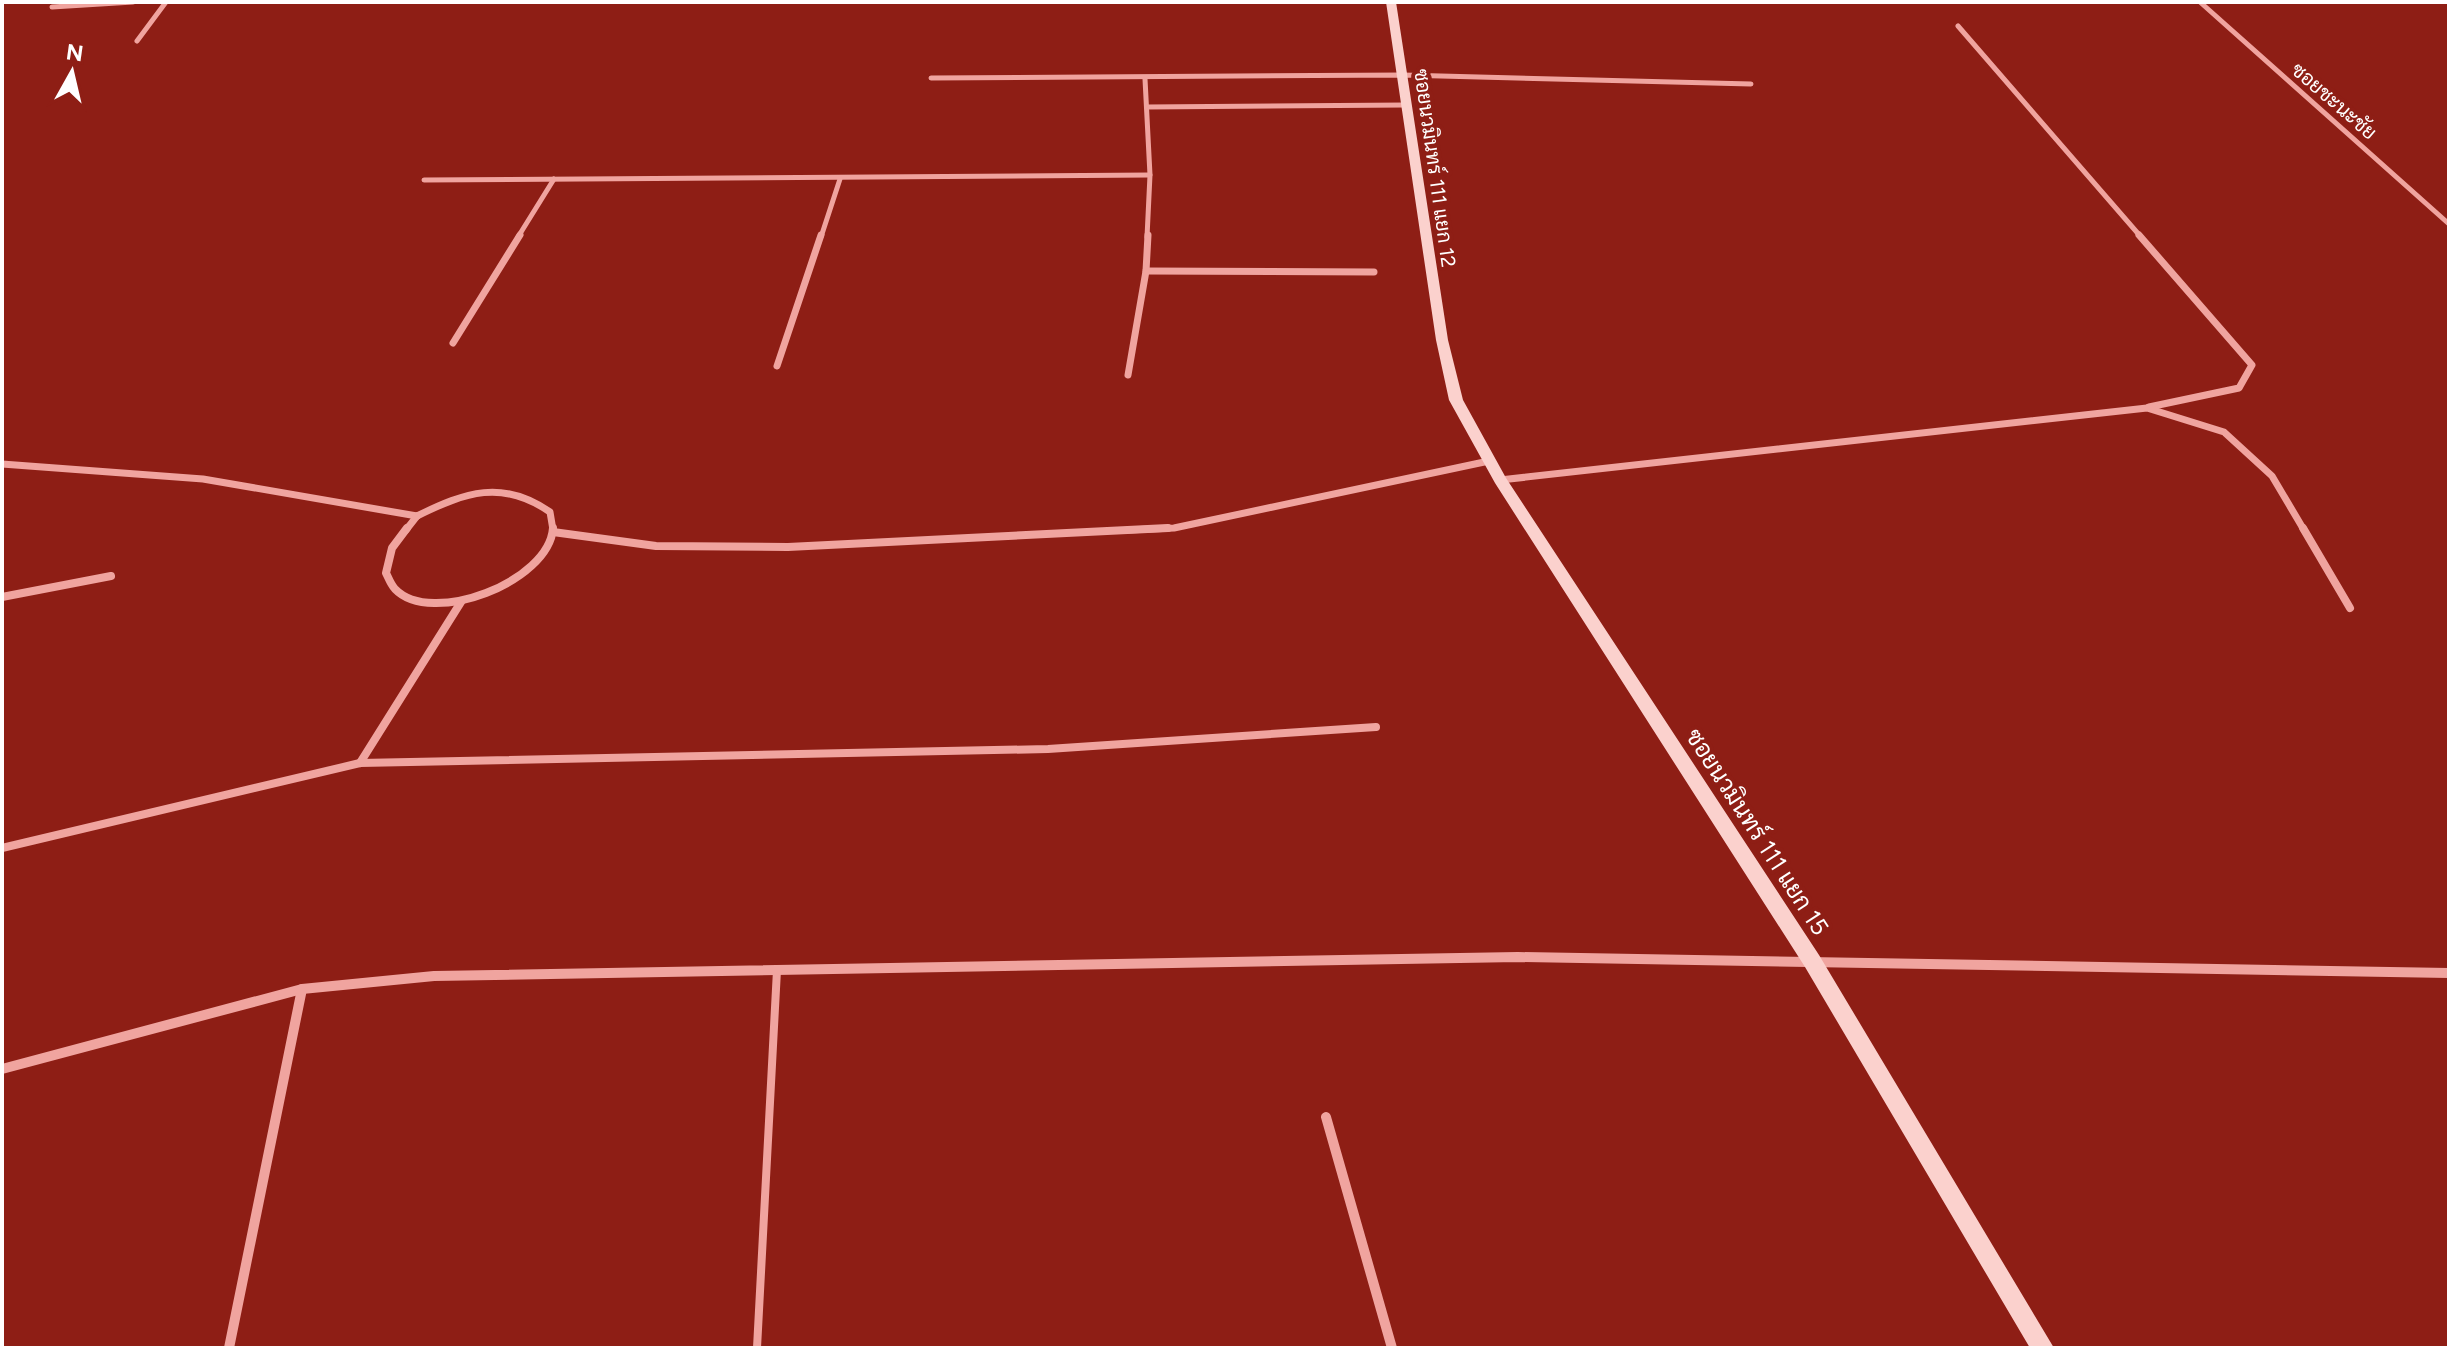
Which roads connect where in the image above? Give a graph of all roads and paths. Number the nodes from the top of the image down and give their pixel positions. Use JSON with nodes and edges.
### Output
{"nodes":[{"id":1,"x":133,"y":2,"type":"edge"},
{"id":2,"x":166,"y":2,"type":"edge"},
{"id":3,"x":1391,"y":2,"type":"edge"},
{"id":4,"x":2200,"y":2,"type":"edge"},
{"id":5,"x":52,"y":7,"type":"dead end"},
{"id":6,"x":1958,"y":26,"type":"dead end"},
{"id":7,"x":137,"y":41,"type":"dead end"},
{"id":8,"x":1403,"y":75,"type":"junction"},
{"id":9,"x":931,"y":78,"type":"dead end"},
{"id":10,"x":1145,"y":79,"type":"junction"},
{"id":11,"x":1751,"y":84,"type":"dead end"},
{"id":12,"x":1405,"y":105,"type":"junction"},
{"id":13,"x":1147,"y":107,"type":"junction"},
{"id":14,"x":1150,"y":175,"type":"junction"},
{"id":15,"x":554,"y":179,"type":"junction"},
{"id":16,"x":840,"y":179,"type":"junction"},
{"id":17,"x":424,"y":180,"type":"dead end"},
{"id":18,"x":2449,"y":224,"type":"edge"},
{"id":19,"x":1146,"y":271,"type":"junction"},
{"id":20,"x":1374,"y":272,"type":"dead end"},
{"id":21,"x":1442,"y":340,"type":"joint"},
{"id":22,"x":453,"y":343,"type":"dead end"},
{"id":23,"x":777,"y":366,"type":"dead end"},
{"id":24,"x":1128,"y":375,"type":"dead end"},
{"id":25,"x":2147,"y":408,"type":"junction"},
{"id":26,"x":1489,"y":461,"type":"junction"},
{"id":27,"x":2,"y":464,"type":"edge"},
{"id":28,"x":1500,"y":480,"type":"junction"},
{"id":29,"x":417,"y":516,"type":"junction"},
{"id":30,"x":553,"y":532,"type":"junction"},
{"id":31,"x":111,"y":576,"type":"dead end"},
{"id":32,"x":2,"y":597,"type":"edge"},
{"id":33,"x":461,"y":602,"type":"junction"},
{"id":34,"x":2350,"y":608,"type":"dead end"},
{"id":35,"x":1376,"y":727,"type":"dead end"},
{"id":36,"x":360,"y":763,"type":"junction"},
{"id":37,"x":2,"y":848,"type":"edge"},
{"id":38,"x":1812,"y":961,"type":"junction"},
{"id":39,"x":777,"y":970,"type":"junction"},
{"id":40,"x":2449,"y":973,"type":"edge"},
{"id":41,"x":302,"y":989,"type":"junction"},
{"id":42,"x":2,"y":1069,"type":"edge"},
{"id":43,"x":1326,"y":1117,"type":"dead end"},
{"id":44,"x":229,"y":1348,"type":"edge"},
{"id":45,"x":757,"y":1348,"type":"edge"},
{"id":46,"x":1392,"y":1348,"type":"edge"},
{"id":47,"x":2043,"y":1348,"type":"edge"}],
"edges":[{"from":1,"to":5,"type":"street"},
{"from":2,"to":7,"type":"street"},
{"from":3,"to":8,"type":"street","name":"ซอยนวมินทร์ 111 แยก 12"},
{"from":4,"to":18,"type":"street","name":"ซอยชะนะชัย"},
{"from":6,"to":25,"type":"street"},
{"from":8,"to":10,"type":"street"},
{"from":8,"to":11,"type":"street"},
{"from":8,"to":12,"type":"street","name":"ซอยนวมินทร์ 111 แยก 12"},
{"from":9,"to":10,"type":"street"},
{"from":10,"to":13,"type":"street"},
{"from":12,"to":13,"type":"street"},
{"from":12,"to":21,"type":"street","name":"ซอยนวมินทร์ 111 แยก 12"},
{"from":13,"to":14,"type":"street"},
{"from":14,"to":16,"type":"street"},
{"from":14,"to":19,"type":"street"},
{"from":15,"to":16,"type":"street"},
{"from":15,"to":17,"type":"street"},
{"from":15,"to":22,"type":"street"},
{"from":16,"to":23,"type":"street"},
{"from":19,"to":20,"type":"street"},
{"from":19,"to":24,"type":"street"},
{"from":21,"to":26,"type":"street","name":"ซอยนวมินทร์ 111 แยก 15"},
{"from":25,"to":28,"type":"street"},
{"from":25,"to":34,"type":"street"},
{"from":26,"to":28,"type":"street","name":"ซอยนวมินทร์ 111 แยก 15"},
{"from":26,"to":30,"type":"street"},
{"from":27,"to":29,"type":"street"},
{"from":28,"to":38,"type":"street","name":"ซอยนวมินทร์ 111 แยก 15"},
{"from":29,"to":30,"type":"street"},
{"from":29,"to":33,"type":"street"},
{"from":30,"to":33,"type":"street"},
{"from":31,"to":32,"type":"street"},
{"from":33,"to":36,"type":"street"},
{"from":35,"to":36,"type":"street"},
{"from":36,"to":37,"type":"street"},
{"from":38,"to":39,"type":"street"},
{"from":38,"to":40,"type":"street"},
{"from":38,"to":47,"type":"street","name":"ซอยนวมินทร์ 111 แยก 15"},
{"from":39,"to":41,"type":"street"},
{"from":39,"to":45,"type":"lane"},
{"from":41,"to":42,"type":"street"},
{"from":41,"to":44,"type":"street"},
{"from":43,"to":46,"type":"street"}]}
